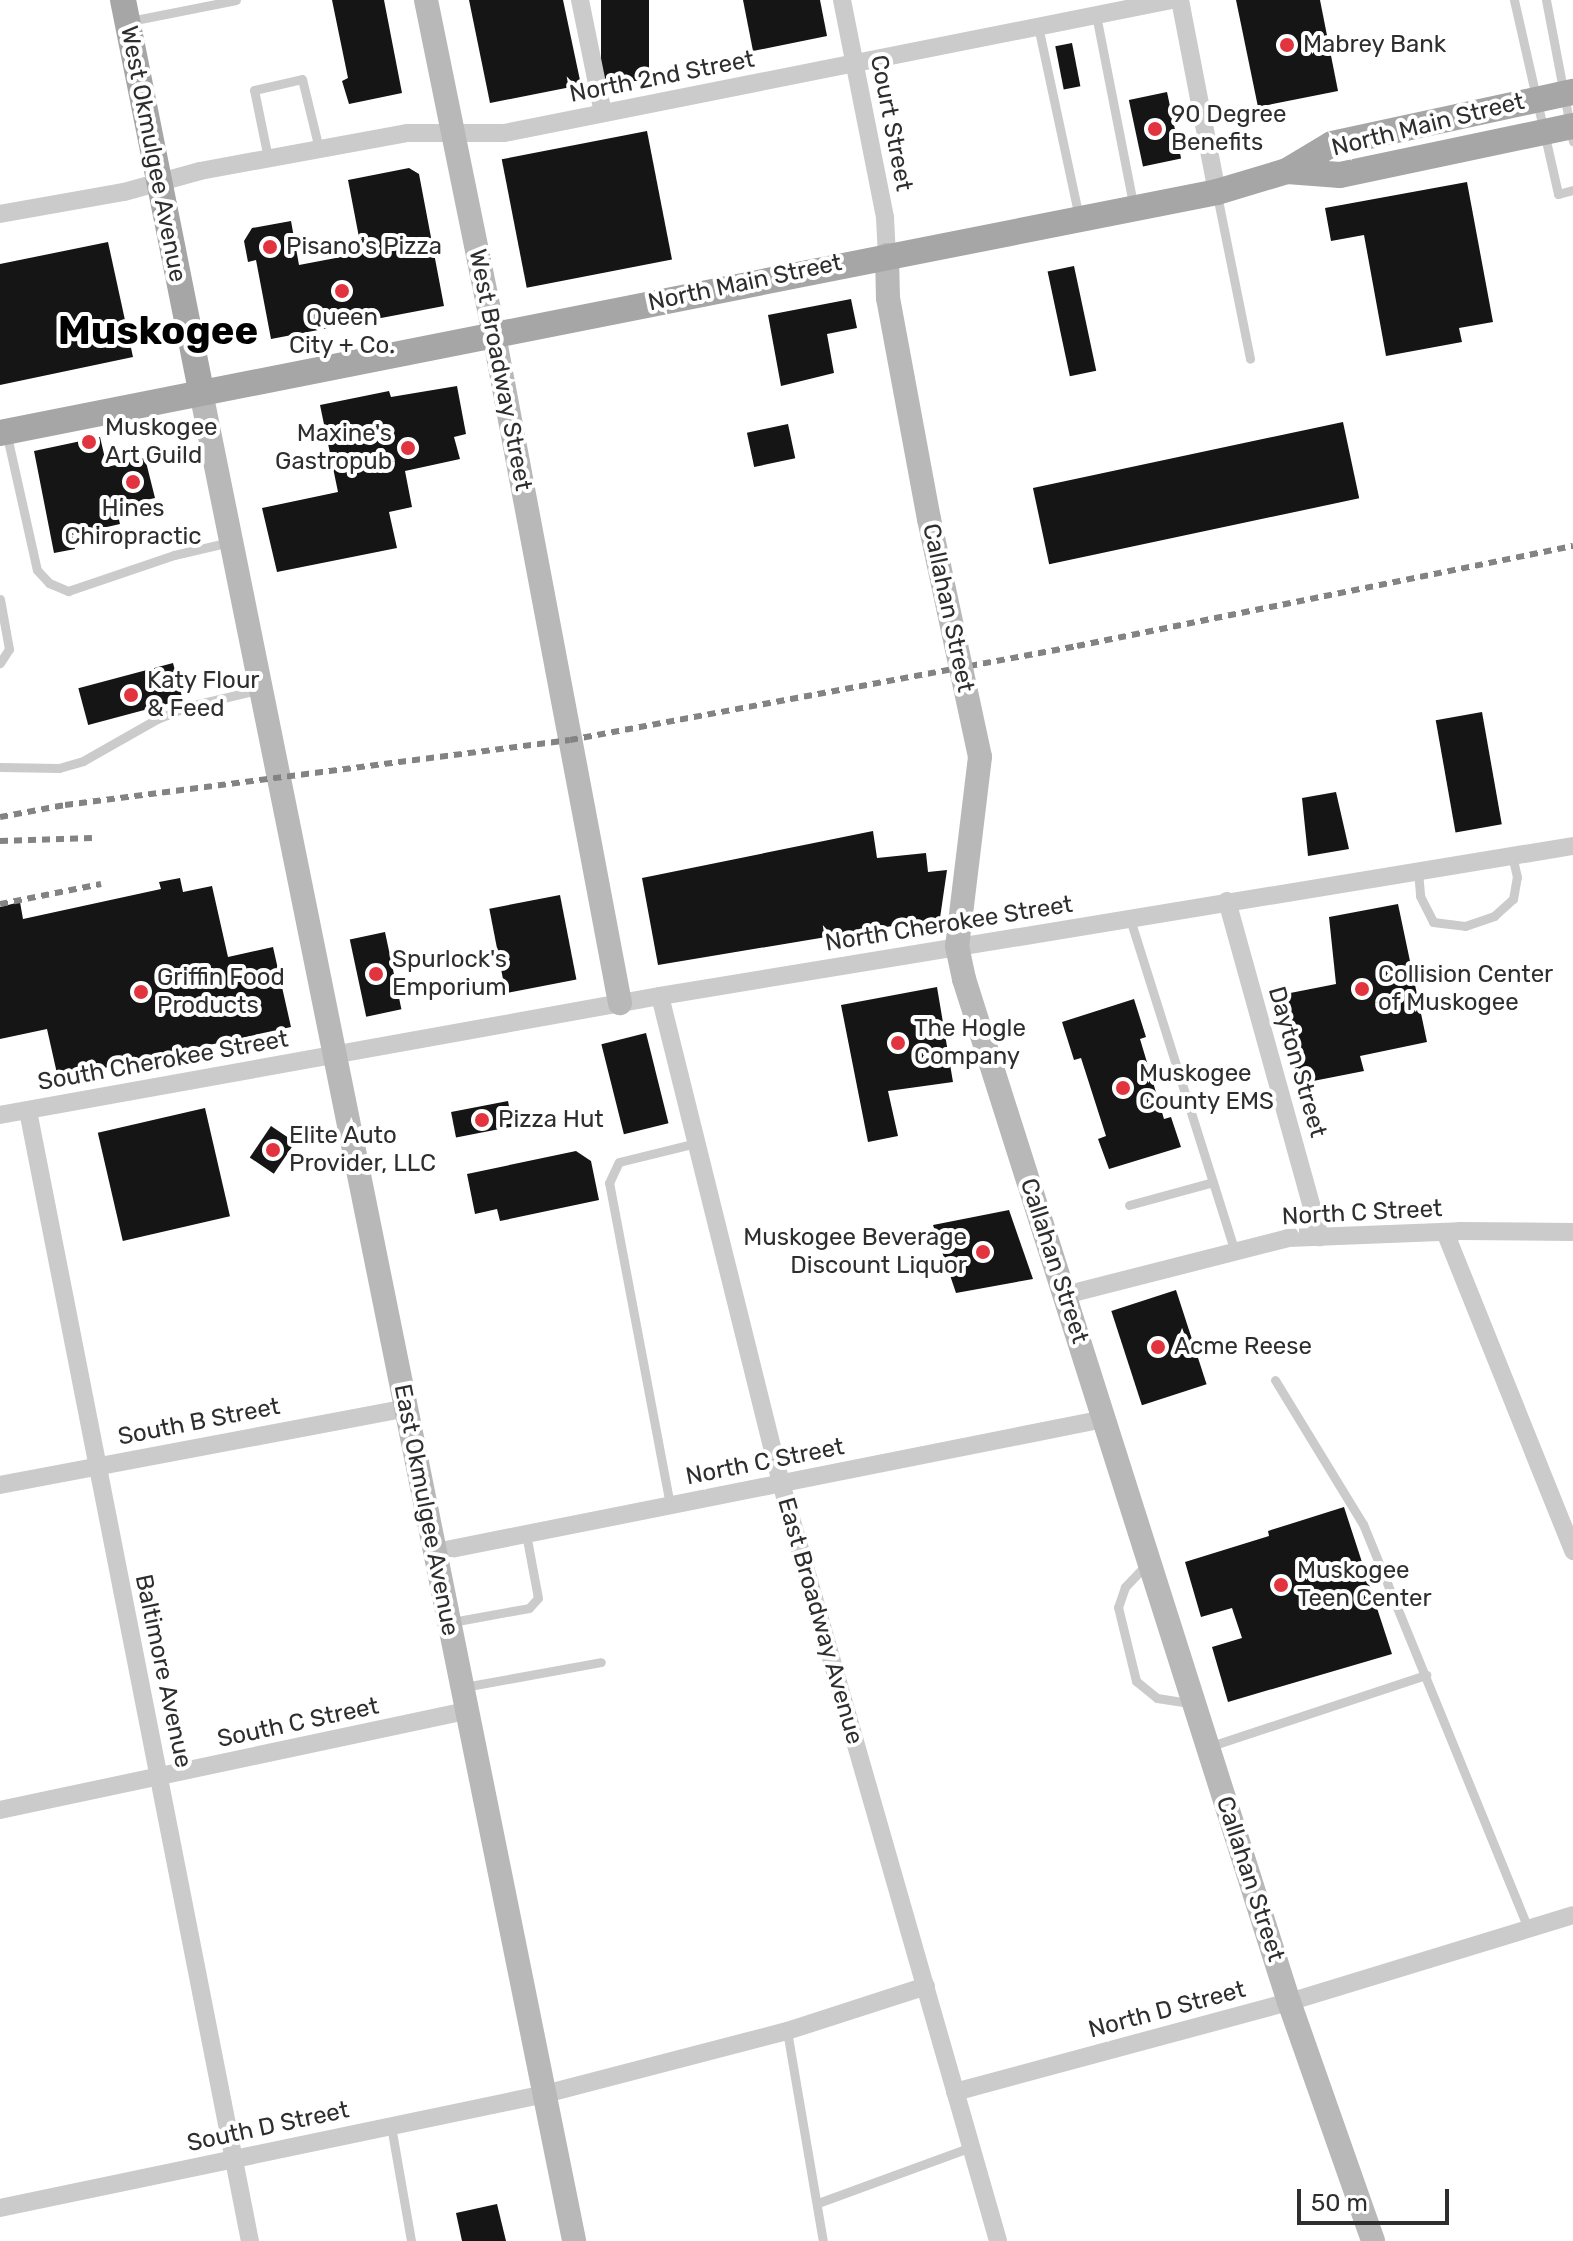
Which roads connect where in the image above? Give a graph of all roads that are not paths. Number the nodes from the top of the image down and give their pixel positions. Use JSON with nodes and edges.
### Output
{"nodes":[{"id":1,"x":236,"y":0,"type":"edge"},
{"id":2,"x":426,"y":0,"type":"edge"},
{"id":3,"x":580,"y":0,"type":"edge"},
{"id":4,"x":842,"y":0,"type":"edge"},
{"id":5,"x":1172,"y":0,"type":"edge"},
{"id":6,"x":1180,"y":0,"type":"edge"},
{"id":7,"x":1514,"y":0,"type":"edge"},
{"id":8,"x":1546,"y":0,"type":"edge"},
{"id":9,"x":125,"y":11,"type":"edge"},
{"id":10,"x":1096,"y":15,"type":"junction"},
{"id":11,"x":1038,"y":26,"type":"junction"},
{"id":12,"x":854,"y":63,"type":"junction"},
{"id":13,"x":1569,"y":93,"type":"edge"},
{"id":14,"x":1534,"y":99,"type":"junction"},
{"id":15,"x":603,"y":113,"type":"junction"},
{"id":16,"x":1572,"y":131,"type":"edge"},
{"id":17,"x":1543,"y":132,"type":"junction"},
{"id":18,"x":453,"y":133,"type":"junction"},
{"id":19,"x":319,"y":149,"type":"junction"},
{"id":20,"x":268,"y":158,"type":"junction"},
{"id":21,"x":1287,"y":171,"type":"junction"},
{"id":22,"x":159,"y":183,"type":"junction"},
{"id":23,"x":1573,"y":190,"type":"edge"},
{"id":24,"x":1217,"y":192,"type":"junction"},
{"id":25,"x":1134,"y":208,"type":"junction"},
{"id":26,"x":0,"y":214,"type":"edge"},
{"id":27,"x":1079,"y":218,"type":"junction"},
{"id":28,"x":887,"y":255,"type":"junction"},
{"id":29,"x":494,"y":335,"type":"junction"},
{"id":30,"x":1250,"y":359,"type":"dead end"},
{"id":31,"x":201,"y":392,"type":"junction"},
{"id":32,"x":3,"y":433,"type":"edge"},
{"id":33,"x":232,"y":541,"type":"junction"},
{"id":34,"x":0,"y":601,"type":"edge"},
{"id":35,"x":0,"y":663,"type":"edge"},
{"id":36,"x":261,"y":689,"type":"junction"},
{"id":37,"x":0,"y":767,"type":"edge"},
{"id":38,"x":278,"y":778,"type":"joint"},
{"id":39,"x":1573,"y":846,"type":"edge"},
{"id":40,"x":1512,"y":855,"type":"junction"},
{"id":41,"x":1418,"y":871,"type":"junction"},
{"id":42,"x":1227,"y":901,"type":"junction"},
{"id":43,"x":1130,"y":919,"type":"junction"},
{"id":44,"x":957,"y":946,"type":"junction"},
{"id":45,"x":660,"y":996,"type":"junction"},
{"id":46,"x":620,"y":1003,"type":"junction"},
{"id":47,"x":334,"y":1055,"type":"junction"},
{"id":48,"x":28,"y":1111,"type":"junction"},
{"id":49,"x":0,"y":1115,"type":"edge"},
{"id":50,"x":696,"y":1143,"type":"junction"},
{"id":51,"x":1213,"y":1182,"type":"junction"},
{"id":52,"x":1129,"y":1205,"type":"dead end"},
{"id":53,"x":1445,"y":1232,"type":"junction"},
{"id":54,"x":1573,"y":1232,"type":"edge"},
{"id":55,"x":1320,"y":1237,"type":"junction"},
{"id":56,"x":1235,"y":1252,"type":"junction"},
{"id":57,"x":1065,"y":1295,"type":"junction"},
{"id":58,"x":1275,"y":1380,"type":"dead end"},
{"id":59,"x":407,"y":1408,"type":"junction"},
{"id":60,"x":1104,"y":1419,"type":"junction"},
{"id":61,"x":96,"y":1466,"type":"junction"},
{"id":62,"x":781,"y":1483,"type":"junction"},
{"id":63,"x":0,"y":1485,"type":"edge"},
{"id":64,"x":670,"y":1505,"type":"junction"},
{"id":65,"x":526,"y":1534,"type":"junction"},
{"id":66,"x":1573,"y":1551,"type":"edge"},
{"id":67,"x":436,"y":1552,"type":"junction"},
{"id":68,"x":1149,"y":1562,"type":"junction"},
{"id":69,"x":449,"y":1623,"type":"junction"},
{"id":70,"x":601,"y":1662,"type":"dead end"},
{"id":71,"x":1426,"y":1675,"type":"junction"},
{"id":72,"x":463,"y":1699,"type":"junction"},
{"id":73,"x":1194,"y":1703,"type":"junction"},
{"id":74,"x":1208,"y":1747,"type":"junction"},
{"id":75,"x":161,"y":1777,"type":"junction"},
{"id":76,"x":0,"y":1810,"type":"edge"},
{"id":77,"x":1573,"y":1915,"type":"edge"},
{"id":78,"x":1528,"y":1929,"type":"junction"},
{"id":79,"x":926,"y":1986,"type":"junction"},
{"id":80,"x":1289,"y":2002,"type":"junction"},
{"id":81,"x":787,"y":2031,"type":"junction"},
{"id":82,"x":955,"y":2092,"type":"junction"},
{"id":83,"x":545,"y":2094,"type":"junction"},
{"id":84,"x":391,"y":2126,"type":"junction"},
{"id":85,"x":971,"y":2147,"type":"junction"},
{"id":86,"x":232,"y":2159,"type":"junction"},
{"id":87,"x":818,"y":2203,"type":"junction"},
{"id":88,"x":0,"y":2208,"type":"edge"},
{"id":89,"x":250,"y":2241,"type":"edge"},
{"id":90,"x":411,"y":2241,"type":"edge"},
{"id":91,"x":574,"y":2241,"type":"edge"},
{"id":92,"x":823,"y":2241,"type":"edge"},
{"id":93,"x":998,"y":2241,"type":"edge"},
{"id":94,"x":1373,"y":2241,"type":"edge"}],
"edges":[{"from":1,"to":9,"type":"lane"},
{"from":2,"to":18,"type":"street","name":"West Broadway Street"},
{"from":3,"to":15,"type":"street"},
{"from":4,"to":12,"type":"street","name":"Court Street"},
{"from":5,"to":10,"type":"street","name":"North 2nd Street"},
{"from":6,"to":24,"type":"street"},
{"from":7,"to":14,"type":"lane"},
{"from":8,"to":13,"type":"lane"},
{"from":9,"to":22,"type":"main road","name":"West Okmulgee Avenue"},
{"from":10,"to":11,"type":"street","name":"North 2nd Street"},
{"from":10,"to":25,"type":"lane"},
{"from":11,"to":12,"type":"street","name":"North 2nd Street"},
{"from":11,"to":27,"type":"lane"},
{"from":12,"to":15,"type":"street","name":"North 2nd Street"},
{"from":12,"to":28,"type":"street","name":"Court Street"},
{"from":13,"to":14,"type":"main road","name":"North Main Street"},
{"from":13,"to":16,"type":"lane"},
{"from":14,"to":17,"type":"lane"},
{"from":14,"to":21,"type":"main road","name":"North Main Street"},
{"from":15,"to":18,"type":"street","name":"North 2nd Street"},
{"from":16,"to":17,"type":"main road","name":"North Main Street"},
{"from":17,"to":21,"type":"main road","name":"North Main Street"},
{"from":17,"to":23,"type":"lane"},
{"from":18,"to":19,"type":"street","name":"North 2nd Street"},
{"from":18,"to":29,"type":"street","name":"West Broadway Street"},
{"from":19,"to":20,"type":"street","name":"North 2nd Street"},
{"from":19,"to":20,"type":"lane"},
{"from":20,"to":22,"type":"street","name":"North 2nd Street"},
{"from":21,"to":24,"type":"main road","name":"North Main Street"},
{"from":22,"to":26,"type":"street","name":"North 2nd Street"},
{"from":22,"to":31,"type":"main road","name":"West Okmulgee Avenue"},
{"from":24,"to":25,"type":"main road","name":"North Main Street"},
{"from":24,"to":30,"type":"lane"},
{"from":25,"to":27,"type":"main road","name":"North Main Street"},
{"from":27,"to":28,"type":"main road","name":"North Main Street"},
{"from":28,"to":29,"type":"main road","name":"North Main Street"},
{"from":28,"to":44,"type":"street","name":"Callahan Street","bridge":true},
{"from":29,"to":31,"type":"main road","name":"North Main Street"},
{"from":29,"to":46,"type":"street","name":"West Broadway Street"},
{"from":31,"to":32,"type":"main road","name":"North Main Street"},
{"from":31,"to":33,"type":"street","name":"West Okmulgee Avenue"},
{"from":32,"to":33,"type":"lane"},
{"from":33,"to":36,"type":"street","name":"West Okmulgee Avenue"},
{"from":34,"to":35,"type":"lane"},
{"from":36,"to":37,"type":"lane"},
{"from":36,"to":38,"type":"street","name":"West Okmulgee Avenue"},
{"from":38,"to":47,"type":"street","name":"East Okmulgee Avenue"},
{"from":39,"to":40,"type":"street","name":"North Cherokee Street"},
{"from":40,"to":41,"type":"street","name":"North Cherokee Street"},
{"from":40,"to":41,"type":"lane"},
{"from":41,"to":42,"type":"street","name":"North Cherokee Street"},
{"from":42,"to":43,"type":"street","name":"North Cherokee Street"},
{"from":42,"to":55,"type":"street","name":"Dayton Street"},
{"from":43,"to":44,"type":"street","name":"North Cherokee Street"},
{"from":43,"to":51,"type":"lane"},
{"from":44,"to":45,"type":"street","name":"North Cherokee Street"},
{"from":44,"to":57,"type":"street","name":"Callahan Street"},
{"from":45,"to":46,"type":"street","name":"North Cherokee Street"},
{"from":45,"to":50,"type":"street","name":"East Broadway Avenue"},
{"from":46,"to":47,"type":"street","name":"North Cherokee Street"},
{"from":47,"to":48,"type":"street","name":"South Cherokee Street"},
{"from":47,"to":59,"type":"street","name":"East Okmulgee Avenue"},
{"from":48,"to":49,"type":"street","name":"South Cherokee Street"},
{"from":48,"to":61,"type":"street","name":"Baltimore Avenue"},
{"from":50,"to":62,"type":"street","name":"East Broadway Avenue"},
{"from":50,"to":64,"type":"lane"},
{"from":51,"to":52,"type":"lane"},
{"from":51,"to":56,"type":"lane"},
{"from":53,"to":54,"type":"street","name":"North C Street"},
{"from":53,"to":55,"type":"street","name":"North C Street"},
{"from":53,"to":66,"type":"street"},
{"from":55,"to":56,"type":"street","name":"North C Street"},
{"from":56,"to":57,"type":"street","name":"North C Street"},
{"from":57,"to":60,"type":"street","name":"Callahan Street"},
{"from":58,"to":71,"type":"lane"},
{"from":59,"to":61,"type":"street","name":"South B Street"},
{"from":59,"to":67,"type":"street","name":"East Okmulgee Avenue"},
{"from":60,"to":62,"type":"street","name":"North C Street"},
{"from":60,"to":68,"type":"street","name":"Callahan Street"},
{"from":61,"to":63,"type":"street","name":"South B Street"},
{"from":61,"to":75,"type":"street","name":"Baltimore Avenue"},
{"from":62,"to":64,"type":"street","name":"North C Street"},
{"from":62,"to":79,"type":"street","name":"East Broadway Avenue"},
{"from":64,"to":65,"type":"street","name":"North C Street"},
{"from":65,"to":67,"type":"street","name":"North C Street"},
{"from":65,"to":69,"type":"lane"},
{"from":67,"to":69,"type":"street","name":"East Okmulgee Avenue"},
{"from":68,"to":73,"type":"street","name":"Callahan Street"},
{"from":68,"to":73,"type":"lane"},
{"from":69,"to":72,"type":"street","name":"East Okmulgee Avenue"},
{"from":70,"to":72,"type":"lane"},
{"from":71,"to":74,"type":"lane"},
{"from":71,"to":78,"type":"lane"},
{"from":72,"to":75,"type":"street","name":"South C Street"},
{"from":72,"to":83,"type":"street","name":"East Okmulgee Avenue"},
{"from":73,"to":74,"type":"street","name":"Callahan Street"},
{"from":74,"to":80,"type":"street","name":"Callahan Street"},
{"from":75,"to":76,"type":"street","name":"South C Street"},
{"from":75,"to":86,"type":"street","name":"Baltimore Avenue"},
{"from":77,"to":78,"type":"street","name":"North D Street"},
{"from":78,"to":80,"type":"street","name":"North D Street"},
{"from":79,"to":81,"type":"street"},
{"from":79,"to":82,"type":"street","name":"East Broadway Avenue"},
{"from":80,"to":82,"type":"street","name":"North D Street"},
{"from":80,"to":94,"type":"street","name":"Callahan Street"},
{"from":81,"to":83,"type":"street"},
{"from":81,"to":87,"type":"lane"},
{"from":82,"to":85,"type":"street","name":"East Broadway Avenue"},
{"from":83,"to":84,"type":"street","name":"South D Street"},
{"from":83,"to":91,"type":"street","name":"East Okmulgee Avenue"},
{"from":84,"to":86,"type":"street","name":"South D Street"},
{"from":84,"to":90,"type":"lane"},
{"from":85,"to":87,"type":"lane"},
{"from":85,"to":93,"type":"street","name":"East Broadway Avenue"},
{"from":86,"to":88,"type":"street","name":"South D Street"},
{"from":86,"to":89,"type":"street","name":"Baltimore Avenue"},
{"from":87,"to":92,"type":"lane"}]}
